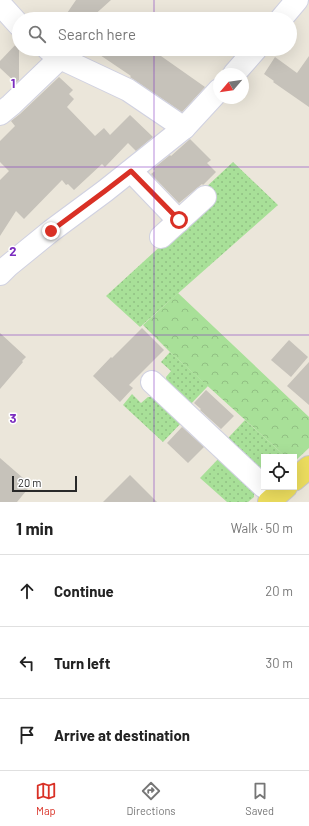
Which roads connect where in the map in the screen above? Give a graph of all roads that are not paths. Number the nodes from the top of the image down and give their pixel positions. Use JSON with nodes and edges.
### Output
{"nodes":[{"id":1,"x":297,"y":0,"type":"edge"},
{"id":2,"x":0,"y":4,"type":"edge"},
{"id":3,"x":287,"y":12,"type":"edge"},
{"id":4,"x":12,"y":17,"type":"edge"},
{"id":5,"x":52,"y":56,"type":"edge"},
{"id":6,"x":58,"y":56,"type":"edge"},
{"id":7,"x":250,"y":56,"type":"edge"},
{"id":8,"x":239,"y":68,"type":"edge"},
{"id":9,"x":213,"y":97,"type":"edge"},
{"id":10,"x":0,"y":114,"type":"edge"},
{"id":11,"x":184,"y":128,"type":"junction"},
{"id":12,"x":131,"y":171,"type":"junction"},
{"id":13,"x":205,"y":197,"type":"dead end"},
{"id":14,"x":179,"y":220,"type":"junction"},
{"id":15,"x":161,"y":238,"type":"dead end"},
{"id":16,"x":0,"y":274,"type":"edge"},
{"id":17,"x":152,"y":382,"type":"dead end"},
{"id":18,"x":309,"y":467,"type":"edge"},
{"id":19,"x":297,"y":477,"type":"edge"},
{"id":20,"x":272,"y":492,"type":"edge"}],
"edges":[{"from":1,"to":3,"type":"street"},
{"from":2,"to":4,"type":"street"},
{"from":5,"to":10,"type":"street"},
{"from":6,"to":11,"type":"street"},
{"from":7,"to":8,"type":"street"},
{"from":9,"to":11,"type":"street"},
{"from":11,"to":12,"type":"street"},
{"from":12,"to":14,"type":"street"},
{"from":12,"to":16,"type":"street"},
{"from":13,"to":14,"type":"street"},
{"from":14,"to":15,"type":"street"},
{"from":17,"to":20,"type":"street"},
{"from":18,"to":19,"type":"main road"}]}
